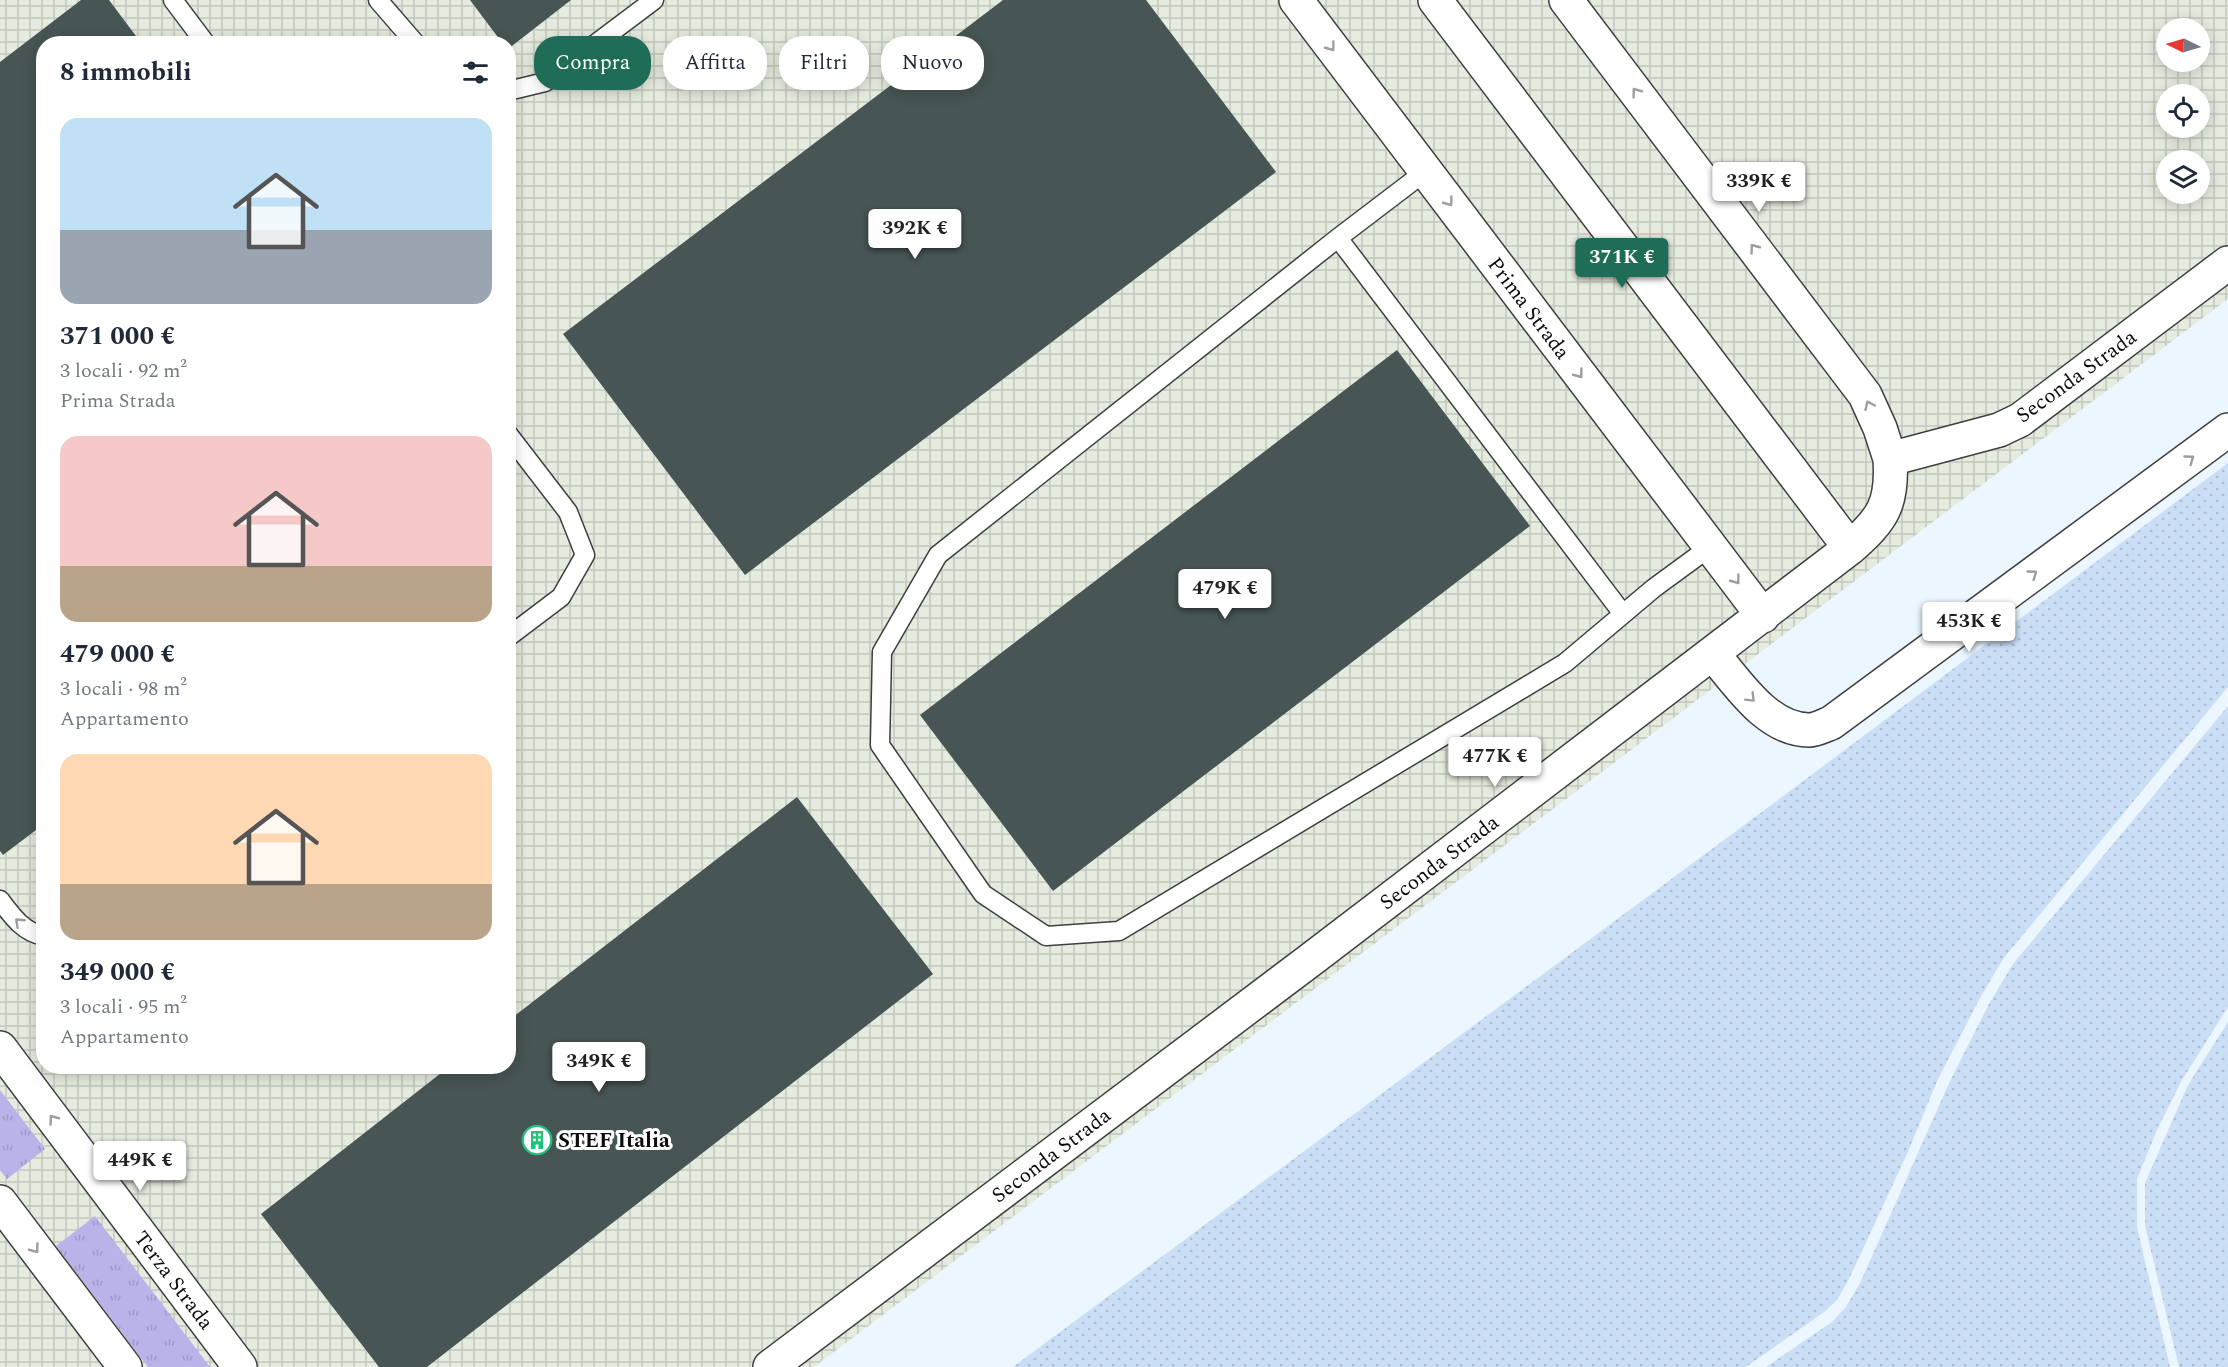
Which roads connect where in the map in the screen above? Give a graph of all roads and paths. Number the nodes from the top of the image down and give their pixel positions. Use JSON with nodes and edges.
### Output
{"nodes":[{"id":1,"x":173,"y":0,"type":"edge"},
{"id":2,"x":378,"y":0,"type":"edge"},
{"id":3,"x":654,"y":0,"type":"edge"},
{"id":4,"x":1296,"y":0,"type":"edge"},
{"id":5,"x":1435,"y":0,"type":"edge"},
{"id":6,"x":1566,"y":0,"type":"edge"},
{"id":7,"x":200,"y":36,"type":"edge"},
{"id":8,"x":409,"y":36,"type":"edge"},
{"id":9,"x":516,"y":89,"type":"edge"},
{"id":10,"x":1426,"y":171,"type":"junction"},
{"id":11,"x":1338,"y":238,"type":"junction"},
{"id":12,"x":2228,"y":263,"type":"edge"},
{"id":13,"x":2228,"y":430,"type":"edge"},
{"id":14,"x":516,"y":445,"type":"edge"},
{"id":15,"x":1890,"y":459,"type":"junction"},
{"id":16,"x":1710,"y":547,"type":"junction"},
{"id":17,"x":1850,"y":548,"type":"junction"},
{"id":18,"x":1623,"y":614,"type":"junction"},
{"id":19,"x":1763,"y":616,"type":"junction"},
{"id":20,"x":516,"y":631,"type":"edge"},
{"id":21,"x":1713,"y":654,"type":"junction"},
{"id":22,"x":0,"y":900,"type":"edge"},
{"id":23,"x":36,"y":935,"type":"edge"},
{"id":24,"x":0,"y":1048,"type":"edge"},
{"id":25,"x":0,"y":1202,"type":"edge"},
{"id":26,"x":125,"y":1367,"type":"edge"},
{"id":27,"x":240,"y":1367,"type":"edge"},
{"id":28,"x":770,"y":1367,"type":"edge"}],
"edges":[{"from":1,"to":7,"type":"lane"},
{"from":2,"to":8,"type":"lane"},
{"from":3,"to":9,"type":"lane"},
{"from":4,"to":10,"type":"street","name":"Prima Strada","one_way":true},
{"from":5,"to":17,"type":"street"},
{"from":15,"to":6,"type":"street","one_way":true},
{"from":10,"to":11,"type":"lane"},
{"from":10,"to":16,"type":"street","name":"Prima Strada","one_way":true},
{"from":11,"to":18,"type":"lane"},
{"from":11,"to":18,"type":"lane"},
{"from":12,"to":15,"type":"street","name":"Seconda Strada"},
{"from":21,"to":13,"type":"street","one_way":true},
{"from":14,"to":20,"type":"lane"},
{"from":15,"to":17,"type":"street","name":"Seconda Strada"},
{"from":16,"to":18,"type":"lane"},
{"from":16,"to":19,"type":"street","name":"Prima Strada","one_way":true},
{"from":17,"to":19,"type":"street","name":"Seconda Strada"},
{"from":19,"to":21,"type":"street","name":"Seconda Strada"},
{"from":21,"to":28,"type":"street","name":"Seconda Strada"},
{"from":23,"to":22,"type":"lane","one_way":true},
{"from":27,"to":24,"type":"street","name":"Terza Strada","one_way":true},
{"from":25,"to":26,"type":"street","one_way":true}]}
